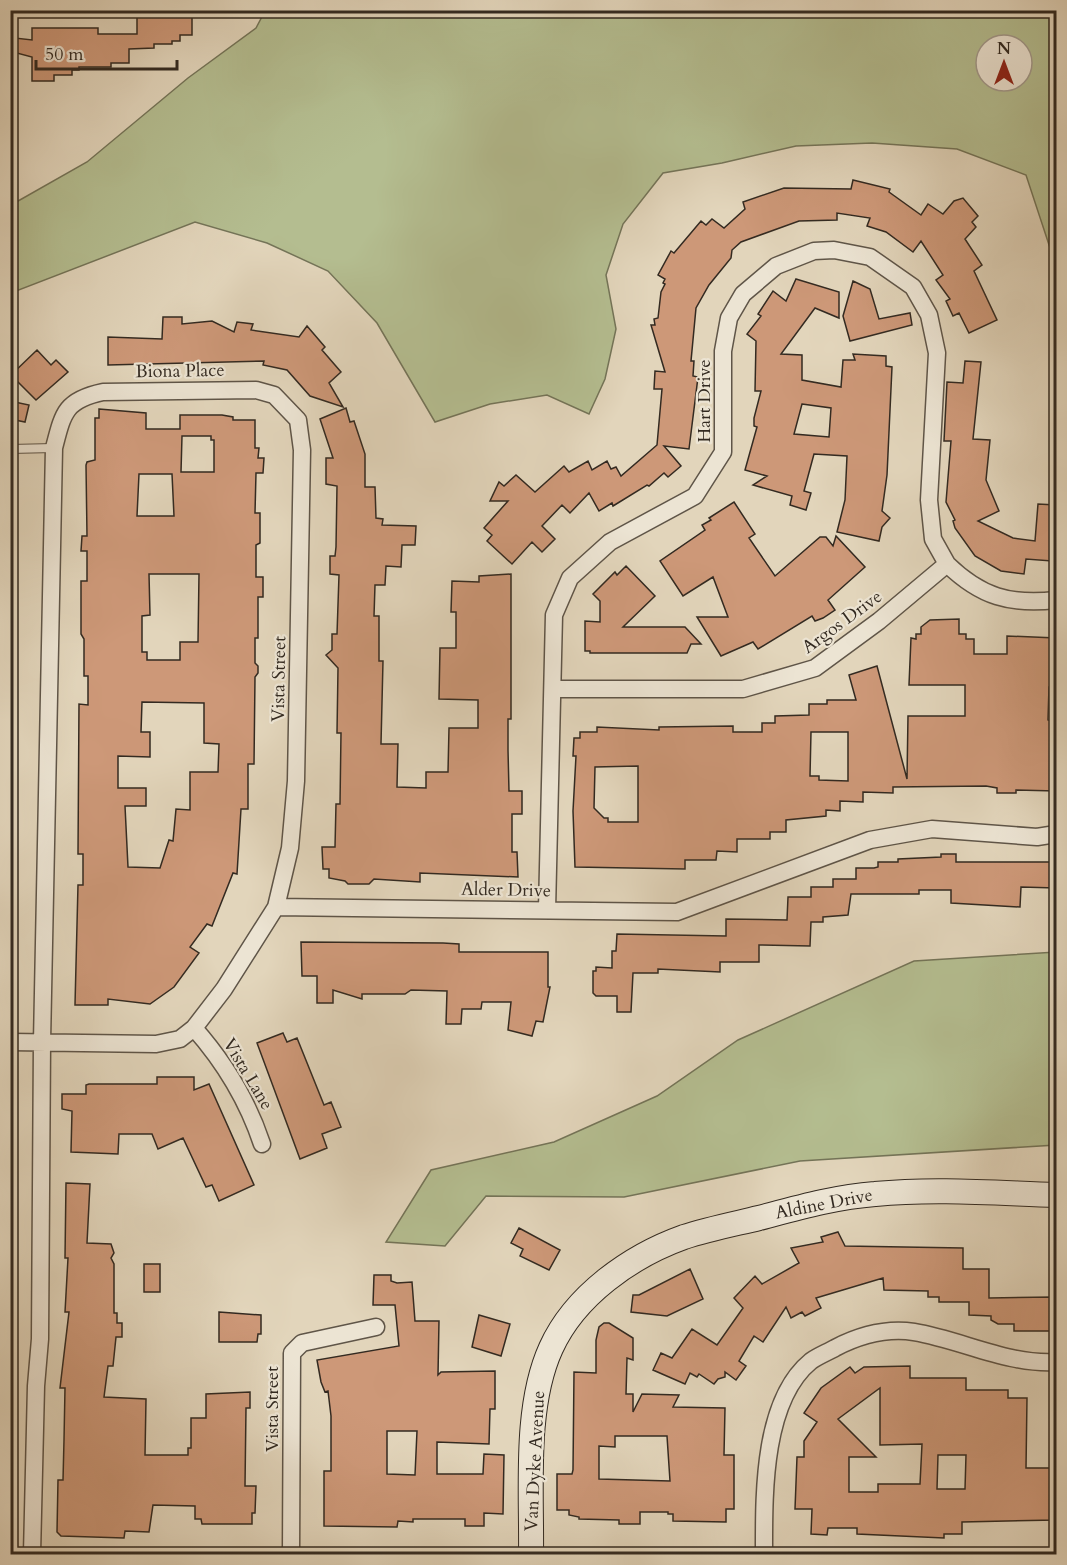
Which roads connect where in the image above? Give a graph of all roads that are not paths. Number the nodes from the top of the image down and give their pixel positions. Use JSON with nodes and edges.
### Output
{"nodes":[{"id":1,"x":10,"y":448,"type":"edge"},
{"id":2,"x":54,"y":448,"type":"junction"},
{"id":3,"x":302,"y":450,"type":"joint"},
{"id":4,"x":946,"y":564,"type":"junction"},
{"id":5,"x":1056,"y":600,"type":"edge"},
{"id":6,"x":554,"y":689,"type":"junction"},
{"id":7,"x":1056,"y":834,"type":"edge"},
{"id":8,"x":276,"y":907,"type":"junction"},
{"id":9,"x":548,"y":910,"type":"junction"},
{"id":10,"x":194,"y":1028,"type":"junction"},
{"id":11,"x":10,"y":1041,"type":"edge"},
{"id":12,"x":42,"y":1042,"type":"junction"},
{"id":13,"x":262,"y":1144,"type":"dead end"},
{"id":14,"x":1056,"y":1195,"type":"edge"},
{"id":15,"x":606,"y":1281,"type":"joint"},
{"id":16,"x":376,"y":1327,"type":"dead end"},
{"id":17,"x":1056,"y":1362,"type":"edge"},
{"id":18,"x":32,"y":1554,"type":"edge"},
{"id":19,"x":291,"y":1554,"type":"edge"},
{"id":20,"x":531,"y":1554,"type":"edge"},
{"id":21,"x":764,"y":1554,"type":"edge"}],
"edges":[{"from":1,"to":2,"type":"lane"},
{"from":2,"to":3,"type":"street","name":"Biona Place"},
{"from":2,"to":12,"type":"street","name":"Biona Place"},
{"from":3,"to":8,"type":"street","name":"Vista Street"},
{"from":4,"to":5,"type":"street"},
{"from":4,"to":6,"type":"street","name":"Argos Drive"},
{"from":4,"to":6,"type":"street","name":"Hart Drive"},
{"from":6,"to":9,"type":"street","name":"Hart Drive"},
{"from":7,"to":9,"type":"street","name":"Alder Drive"},
{"from":8,"to":9,"type":"street","name":"Alder Drive"},
{"from":8,"to":10,"type":"street"},
{"from":10,"to":12,"type":"street"},
{"from":10,"to":13,"type":"street","name":"Vista Lane"},
{"from":11,"to":12,"type":"street"},
{"from":12,"to":18,"type":"street","name":"Biona Place"},
{"from":14,"to":15,"type":"main road","name":"Aldine Drive"},
{"from":15,"to":20,"type":"main road","name":"Van Dyke Avenue"},
{"from":16,"to":19,"type":"street","name":"Vista Street"},
{"from":17,"to":21,"type":"street"}]}
